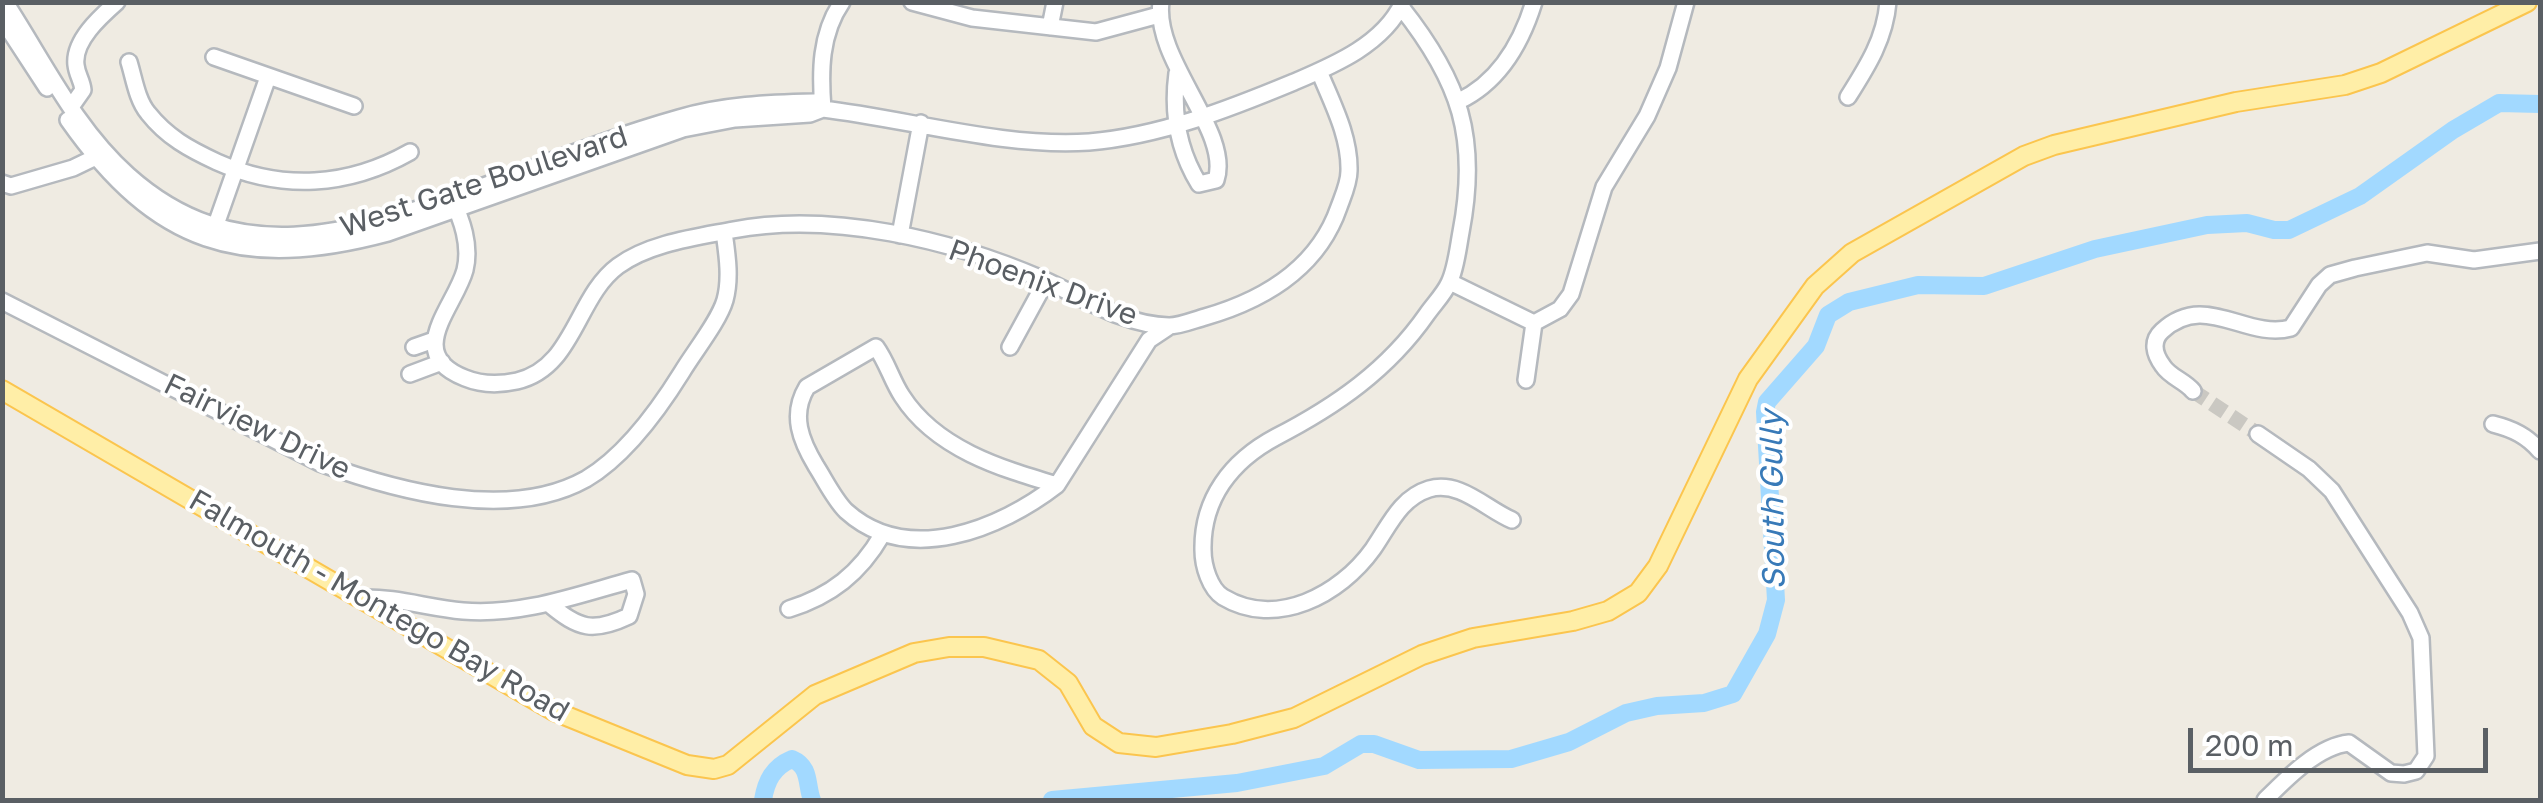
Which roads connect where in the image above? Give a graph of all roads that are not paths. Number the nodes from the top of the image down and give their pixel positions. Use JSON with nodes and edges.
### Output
{"nodes":[{"id":1,"x":5,"y":2,"type":"edge"},
{"id":2,"x":117,"y":2,"type":"edge"},
{"id":3,"x":842,"y":2,"type":"edge"},
{"id":4,"x":912,"y":2,"type":"edge"},
{"id":5,"x":1054,"y":2,"type":"edge"},
{"id":6,"x":1534,"y":2,"type":"edge"},
{"id":7,"x":1686,"y":2,"type":"edge"},
{"id":8,"x":1888,"y":2,"type":"edge"},
{"id":9,"x":2526,"y":2,"type":"edge"},
{"id":10,"x":1402,"y":5,"type":"edge"},
{"id":11,"x":1160,"y":9,"type":"edge"},
{"id":12,"x":2,"y":20,"type":"edge"},
{"id":13,"x":1050,"y":28,"type":"junction"},
{"id":14,"x":214,"y":57,"type":"dead end"},
{"id":15,"x":129,"y":62,"type":"dead end"},
{"id":16,"x":1319,"y":71,"type":"junction"},
{"id":17,"x":1177,"y":73,"type":"junction"},
{"id":18,"x":268,"y":77,"type":"junction"},
{"id":19,"x":1848,"y":97,"type":"dead end"},
{"id":20,"x":1459,"y":101,"type":"junction"},
{"id":21,"x":354,"y":106,"type":"dead end"},
{"id":22,"x":71,"y":107,"type":"junction"},
{"id":23,"x":823,"y":109,"type":"junction"},
{"id":24,"x":1204,"y":116,"type":"junction"},
{"id":25,"x":920,"y":123,"type":"junction"},
{"id":26,"x":1176,"y":124,"type":"junction"},
{"id":27,"x":410,"y":152,"type":"dead end"},
{"id":28,"x":100,"y":155,"type":"junction"},
{"id":29,"x":236,"y":170,"type":"junction"},
{"id":30,"x":2,"y":182,"type":"edge"},
{"id":31,"x":454,"y":204,"type":"junction"},
{"id":32,"x":724,"y":232,"type":"junction"},
{"id":33,"x":212,"y":233,"type":"junction"},
{"id":34,"x":900,"y":235,"type":"junction"},
{"id":35,"x":2540,"y":251,"type":"edge"},
{"id":36,"x":1046,"y":281,"type":"junction"},
{"id":37,"x":1450,"y":282,"type":"junction"},
{"id":38,"x":2,"y":300,"type":"edge"},
{"id":39,"x":1534,"y":323,"type":"junction"},
{"id":40,"x":1170,"y":326,"type":"junction"},
{"id":41,"x":434,"y":340,"type":"junction"},
{"id":42,"x":414,"y":347,"type":"dead end"},
{"id":43,"x":1010,"y":347,"type":"dead end"},
{"id":44,"x":442,"y":362,"type":"junction"},
{"id":45,"x":410,"y":374,"type":"dead end"},
{"id":46,"x":1526,"y":380,"type":"dead end"},
{"id":47,"x":2,"y":390,"type":"edge"},
{"id":48,"x":2193,"y":392,"type":"tunnel mouth"},
{"id":49,"x":2493,"y":424,"type":"dead end"},
{"id":50,"x":2258,"y":434,"type":"tunnel mouth"},
{"id":51,"x":2540,"y":451,"type":"edge"},
{"id":52,"x":1057,"y":485,"type":"junction"},
{"id":53,"x":1512,"y":520,"type":"dead end"},
{"id":54,"x":882,"y":534,"type":"junction"},
{"id":55,"x":362,"y":598,"type":"junction"},
{"id":56,"x":549,"y":604,"type":"junction"},
{"id":57,"x":788,"y":609,"type":"dead end"},
{"id":58,"x":2265,"y":800,"type":"edge"}],
"edges":[{"from":1,"to":22,"type":"street","name":"West Gate Boulevard"},
{"from":2,"to":22,"type":"street"},
{"from":3,"to":23,"type":"street"},
{"from":4,"to":13,"type":"street"},
{"from":5,"to":13,"type":"street"},
{"from":6,"to":20,"type":"street"},
{"from":7,"to":39,"type":"street"},
{"from":8,"to":19,"type":"street"},
{"from":9,"to":55,"type":"main road","name":"Falmouth - Montego Bay Road"},
{"from":10,"to":16,"type":"street","name":"West Gate Boulevard"},
{"from":10,"to":20,"type":"street"},
{"from":11,"to":13,"type":"street"},
{"from":11,"to":17,"type":"street"},
{"from":12,"to":28,"type":"street","name":"West Gate Boulevard"},
{"from":14,"to":18,"type":"street"},
{"from":15,"to":29,"type":"street"},
{"from":16,"to":24,"type":"street","name":"West Gate Boulevard"},
{"from":16,"to":40,"type":"street","name":"Phoenix Drive"},
{"from":17,"to":24,"type":"street"},
{"from":17,"to":26,"type":"street"},
{"from":18,"to":21,"type":"street"},
{"from":18,"to":29,"type":"street"},
{"from":20,"to":37,"type":"street"},
{"from":22,"to":28,"type":"street","name":"West Gate Boulevard"},
{"from":23,"to":25,"type":"street","name":"West Gate Boulevard"},
{"from":23,"to":31,"type":"street","name":"West Gate Boulevard"},
{"from":24,"to":26,"type":"street","name":"West Gate Boulevard"},
{"from":24,"to":26,"type":"street"},
{"from":25,"to":26,"type":"street","name":"West Gate Boulevard"},
{"from":25,"to":34,"type":"street"},
{"from":27,"to":29,"type":"street"},
{"from":28,"to":30,"type":"street"},
{"from":28,"to":33,"type":"street","name":"West Gate Boulevard"},
{"from":29,"to":33,"type":"street"},
{"from":31,"to":33,"type":"street","name":"West Gate Boulevard"},
{"from":31,"to":41,"type":"street"},
{"from":32,"to":34,"type":"street","name":"Phoenix Drive"},
{"from":32,"to":38,"type":"street","name":"Fairview Drive"},
{"from":32,"to":44,"type":"street","name":"Phoenix Drive"},
{"from":34,"to":36,"type":"street","name":"Phoenix Drive"},
{"from":35,"to":48,"type":"street"},
{"from":36,"to":40,"type":"street","name":"Phoenix Drive"},
{"from":36,"to":43,"type":"street"},
{"from":37,"to":39,"type":"street"},
{"from":37,"to":53,"type":"street"},
{"from":39,"to":46,"type":"street"},
{"from":40,"to":52,"type":"street"},
{"from":41,"to":42,"type":"street"},
{"from":41,"to":44,"type":"street"},
{"from":44,"to":45,"type":"street"},
{"from":47,"to":55,"type":"main road","name":"Falmouth - Montego Bay Road"},
{"from":49,"to":51,"type":"street"},
{"from":50,"to":58,"type":"street"},
{"from":52,"to":54,"type":"street"},
{"from":52,"to":54,"type":"street"},
{"from":54,"to":57,"type":"street"},
{"from":55,"to":56,"type":"street"},
{"from":56,"to":56,"type":"street"}]}
